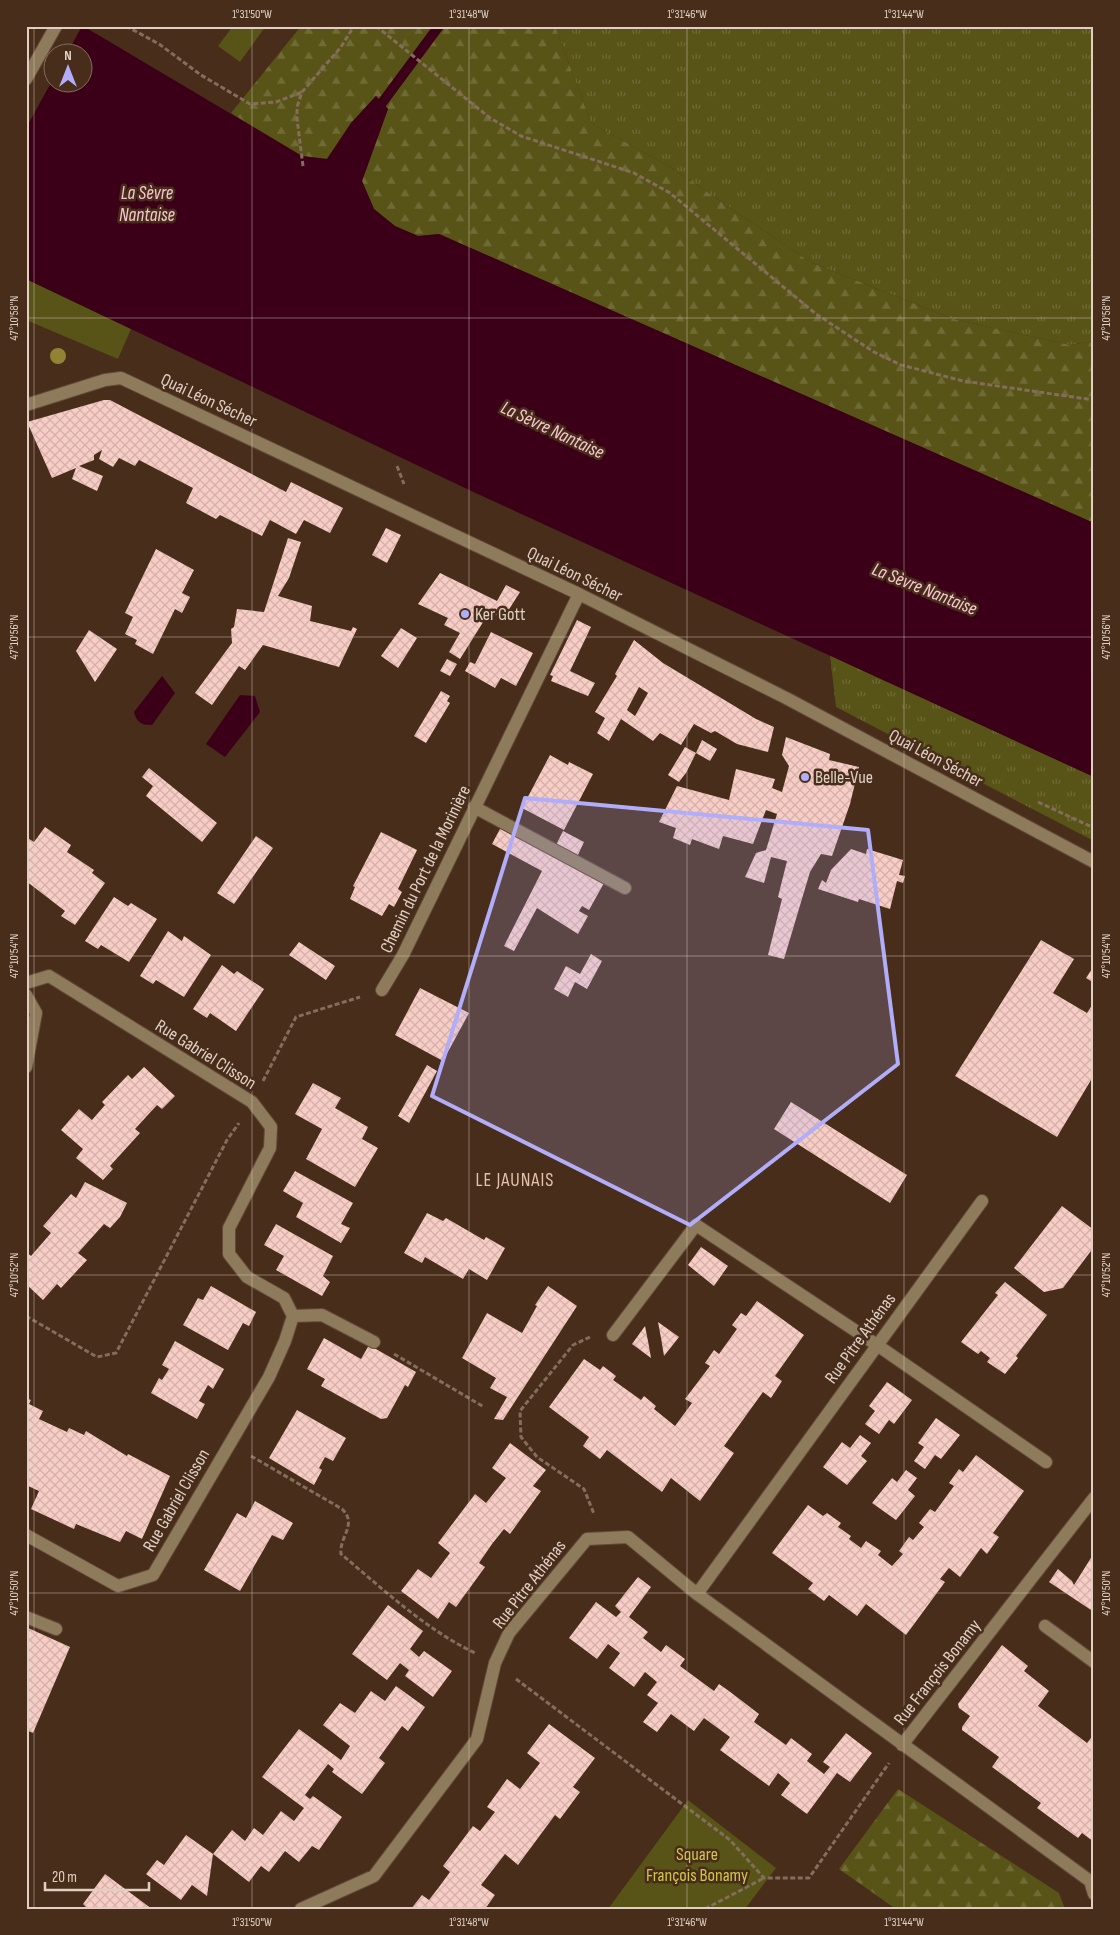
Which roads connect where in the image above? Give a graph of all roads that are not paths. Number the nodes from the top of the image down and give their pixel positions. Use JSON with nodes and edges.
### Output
{"nodes":[{"id":1,"x":56,"y":26,"type":"edge"},
{"id":2,"x":26,"y":79,"type":"edge"},
{"id":3,"x":26,"y":405,"type":"edge"},
{"id":4,"x":579,"y":594,"type":"junction"},
{"id":5,"x":474,"y":807,"type":"junction"},
{"id":6,"x":1094,"y":862,"type":"edge"},
{"id":7,"x":625,"y":888,"type":"dead end"},
{"id":8,"x":26,"y":983,"type":"edge"},
{"id":9,"x":382,"y":990,"type":"road end"},
{"id":10,"x":26,"y":995,"type":"edge"},
{"id":11,"x":26,"y":1068,"type":"edge"},
{"id":12,"x":982,"y":1201,"type":"dead end"},
{"id":13,"x":293,"y":1316,"type":"junction"},
{"id":14,"x":612,"y":1335,"type":"road end"},
{"id":15,"x":374,"y":1342,"type":"road end"},
{"id":16,"x":877,"y":1345,"type":"junction"},
{"id":17,"x":1046,"y":1462,"type":"dead end"},
{"id":18,"x":1094,"y":1498,"type":"edge"},
{"id":19,"x":26,"y":1535,"type":"edge"},
{"id":20,"x":698,"y":1594,"type":"junction"},
{"id":21,"x":26,"y":1617,"type":"edge"},
{"id":22,"x":1045,"y":1626,"type":"dead end"},
{"id":23,"x":56,"y":1629,"type":"dead end"},
{"id":24,"x":1094,"y":1662,"type":"edge"},
{"id":25,"x":902,"y":1745,"type":"junction"},
{"id":26,"x":1094,"y":1894,"type":"edge"},
{"id":27,"x":301,"y":1909,"type":"edge"}],
"edges":[{"from":1,"to":2,"type":"street"},
{"from":3,"to":4,"type":"street","name":"Quai Léon Sécher"},
{"from":4,"to":5,"type":"street","name":"Chemin du Port de la Morinière"},
{"from":4,"to":6,"type":"street","name":"Quai Léon Sécher"},
{"from":5,"to":7,"type":"street"},
{"from":5,"to":9,"type":"street","name":"Chemin du Port de la Morinière"},
{"from":8,"to":13,"type":"street","name":"Rue Gabriel Clisson"},
{"from":10,"to":11,"type":"street"},
{"from":12,"to":16,"type":"street","name":"Rue Pitre Athénas"},
{"from":13,"to":15,"type":"street"},
{"from":13,"to":19,"type":"street","name":"Rue Gabriel Clisson"},
{"from":14,"to":16,"type":"street"},
{"from":16,"to":17,"type":"street"},
{"from":16,"to":20,"type":"street","name":"Rue Pitre Athénas"},
{"from":18,"to":25,"type":"street","name":"Rue François Bonamy"},
{"from":20,"to":25,"type":"street","name":"Rue Pitre Athénas"},
{"from":20,"to":27,"type":"street","name":"Rue Pitre Athénas"},
{"from":21,"to":23,"type":"street"},
{"from":22,"to":24,"type":"street"},
{"from":25,"to":26,"type":"street","name":"Rue François Bonamy"}]}
